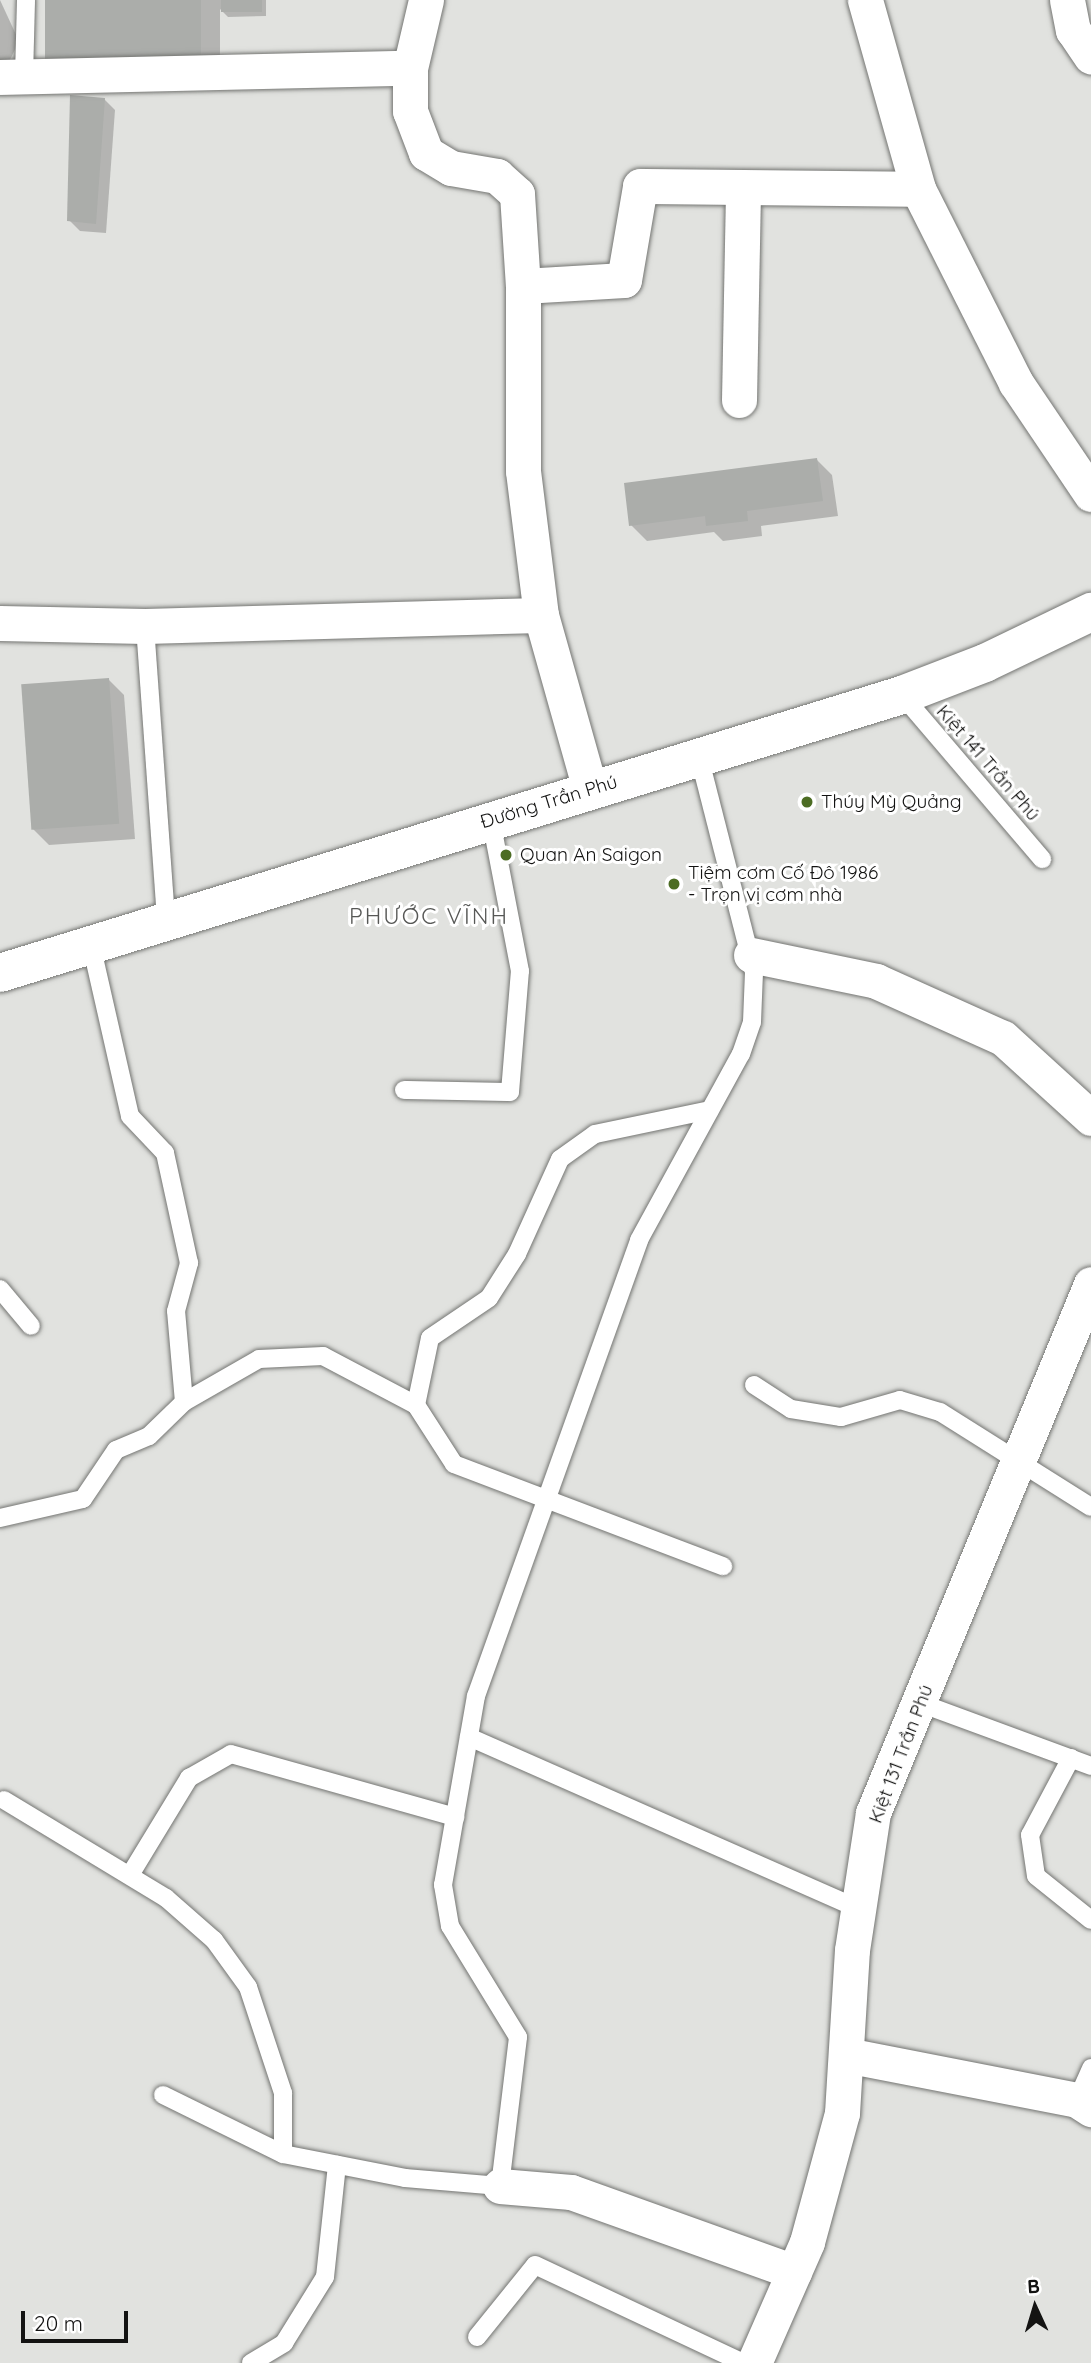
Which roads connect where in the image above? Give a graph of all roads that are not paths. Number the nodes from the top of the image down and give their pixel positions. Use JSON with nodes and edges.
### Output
{"nodes":[{"id":1,"x":26,"y":0,"type":"edge"},
{"id":2,"x":426,"y":0,"type":"edge"},
{"id":3,"x":865,"y":0,"type":"edge"},
{"id":4,"x":1067,"y":0,"type":"edge"},
{"id":5,"x":1091,"y":57,"type":"edge"},
{"id":6,"x":410,"y":68,"type":"junction"},
{"id":7,"x":12,"y":77,"type":"edge"},
{"id":8,"x":743,"y":187,"type":"junction"},
{"id":9,"x":918,"y":189,"type":"junction"},
{"id":10,"x":523,"y":286,"type":"junction"},
{"id":11,"x":739,"y":400,"type":"dead end"},
{"id":12,"x":1091,"y":494,"type":"edge"},
{"id":13,"x":1091,"y":611,"type":"edge"},
{"id":14,"x":541,"y":615,"type":"junction"},
{"id":15,"x":0,"y":623,"type":"edge"},
{"id":16,"x":145,"y":626,"type":"junction"},
{"id":17,"x":902,"y":695,"type":"junction"},
{"id":18,"x":699,"y":756,"type":"junction"},
{"id":19,"x":590,"y":789,"type":"junction"},
{"id":20,"x":491,"y":820,"type":"junction"},
{"id":21,"x":1042,"y":859,"type":"dead end"},
{"id":22,"x":166,"y":920,"type":"junction"},
{"id":23,"x":90,"y":945,"type":"junction"},
{"id":24,"x":751,"y":955,"type":"junction"},
{"id":25,"x":0,"y":973,"type":"edge"},
{"id":26,"x":404,"y":1090,"type":"dead end"},
{"id":27,"x":710,"y":1110,"type":"junction"},
{"id":28,"x":1091,"y":1118,"type":"edge"},
{"id":29,"x":1091,"y":1284,"type":"edge"},
{"id":30,"x":0,"y":1289,"type":"edge"},
{"id":31,"x":31,"y":1326,"type":"dead end"},
{"id":32,"x":754,"y":1385,"type":"dead end"},
{"id":33,"x":184,"y":1402,"type":"junction"},
{"id":34,"x":416,"y":1405,"type":"junction"},
{"id":35,"x":1019,"y":1462,"type":"junction"},
{"id":36,"x":546,"y":1499,"type":"junction"},
{"id":37,"x":1091,"y":1507,"type":"edge"},
{"id":38,"x":0,"y":1518,"type":"edge"},
{"id":39,"x":723,"y":1566,"type":"dead end"},
{"id":40,"x":920,"y":1703,"type":"junction"},
{"id":41,"x":469,"y":1737,"type":"junction"},
{"id":42,"x":1071,"y":1758,"type":"junction"},
{"id":43,"x":1091,"y":1766,"type":"edge"},
{"id":44,"x":1,"y":1798,"type":"edge"},
{"id":45,"x":455,"y":1817,"type":"junction"},
{"id":46,"x":130,"y":1875,"type":"junction"},
{"id":47,"x":859,"y":1909,"type":"junction"},
{"id":48,"x":1091,"y":1920,"type":"edge"},
{"id":49,"x":846,"y":2055,"type":"junction"},
{"id":50,"x":1091,"y":2068,"type":"edge"},
{"id":51,"x":163,"y":2095,"type":"dead end"},
{"id":52,"x":1084,"y":2105,"type":"edge"},
{"id":53,"x":283,"y":2154,"type":"junction"},
{"id":54,"x":337,"y":2165,"type":"junction"},
{"id":55,"x":500,"y":2186,"type":"junction"},
{"id":56,"x":794,"y":2272,"type":"junction"},
{"id":57,"x":477,"y":2337,"type":"dead end"},
{"id":58,"x":251,"y":2363,"type":"edge"},
{"id":59,"x":743,"y":2363,"type":"edge"},
{"id":60,"x":754,"y":2363,"type":"edge"}],
"edges":[{"from":1,"to":7,"type":"lane"},
{"from":2,"to":6,"type":"street"},
{"from":3,"to":9,"type":"street"},
{"from":4,"to":5,"type":"street"},
{"from":6,"to":7,"type":"street"},
{"from":6,"to":10,"type":"street"},
{"from":8,"to":9,"type":"street"},
{"from":8,"to":10,"type":"street"},
{"from":8,"to":11,"type":"street"},
{"from":9,"to":12,"type":"street"},
{"from":10,"to":14,"type":"street"},
{"from":13,"to":17,"type":"street","name":"Đường Trần Phú"},
{"from":14,"to":16,"type":"street"},
{"from":14,"to":19,"type":"street"},
{"from":15,"to":16,"type":"street"},
{"from":16,"to":22,"type":"lane"},
{"from":17,"to":18,"type":"street","name":"Đường Trần Phú"},
{"from":17,"to":21,"type":"lane","name":"Kiệt 141 Trần Phú"},
{"from":18,"to":19,"type":"street","name":"Đường Trần Phú"},
{"from":18,"to":24,"type":"lane"},
{"from":19,"to":20,"type":"street","name":"Đường Trần Phú"},
{"from":20,"to":22,"type":"street","name":"Đường Trần Phú"},
{"from":20,"to":26,"type":"lane"},
{"from":22,"to":23,"type":"street","name":"Đường Trần Phú"},
{"from":23,"to":25,"type":"street","name":"Đường Trần Phú"},
{"from":23,"to":33,"type":"lane"},
{"from":24,"to":27,"type":"lane"},
{"from":24,"to":28,"type":"street"},
{"from":27,"to":34,"type":"lane"},
{"from":27,"to":36,"type":"lane"},
{"from":29,"to":35,"type":"street","name":"Kiệt 131 Trần Phú"},
{"from":30,"to":31,"type":"lane"},
{"from":32,"to":35,"type":"lane"},
{"from":33,"to":34,"type":"lane"},
{"from":33,"to":38,"type":"lane"},
{"from":34,"to":36,"type":"lane"},
{"from":35,"to":37,"type":"lane"},
{"from":35,"to":40,"type":"street","name":"Kiệt 131 Trần Phú"},
{"from":36,"to":39,"type":"lane"},
{"from":36,"to":41,"type":"lane"},
{"from":40,"to":42,"type":"lane"},
{"from":40,"to":47,"type":"street","name":"Kiệt 131 Trần Phú"},
{"from":41,"to":45,"type":"lane"},
{"from":41,"to":47,"type":"lane"},
{"from":42,"to":43,"type":"lane"},
{"from":42,"to":48,"type":"lane"},
{"from":44,"to":46,"type":"lane"},
{"from":45,"to":46,"type":"lane"},
{"from":45,"to":55,"type":"lane"},
{"from":46,"to":53,"type":"lane"},
{"from":47,"to":49,"type":"street","name":"Kiệt 131 Trần Phú"},
{"from":49,"to":52,"type":"street"},
{"from":49,"to":56,"type":"street","name":"Kiệt 131 Trần Phú"},
{"from":50,"to":52,"type":"lane"},
{"from":51,"to":53,"type":"lane"},
{"from":53,"to":54,"type":"lane"},
{"from":54,"to":55,"type":"lane"},
{"from":54,"to":58,"type":"lane"},
{"from":55,"to":56,"type":"street"},
{"from":56,"to":60,"type":"street","name":"Kiệt 131 Trần Phú"},
{"from":57,"to":59,"type":"lane"}]}
